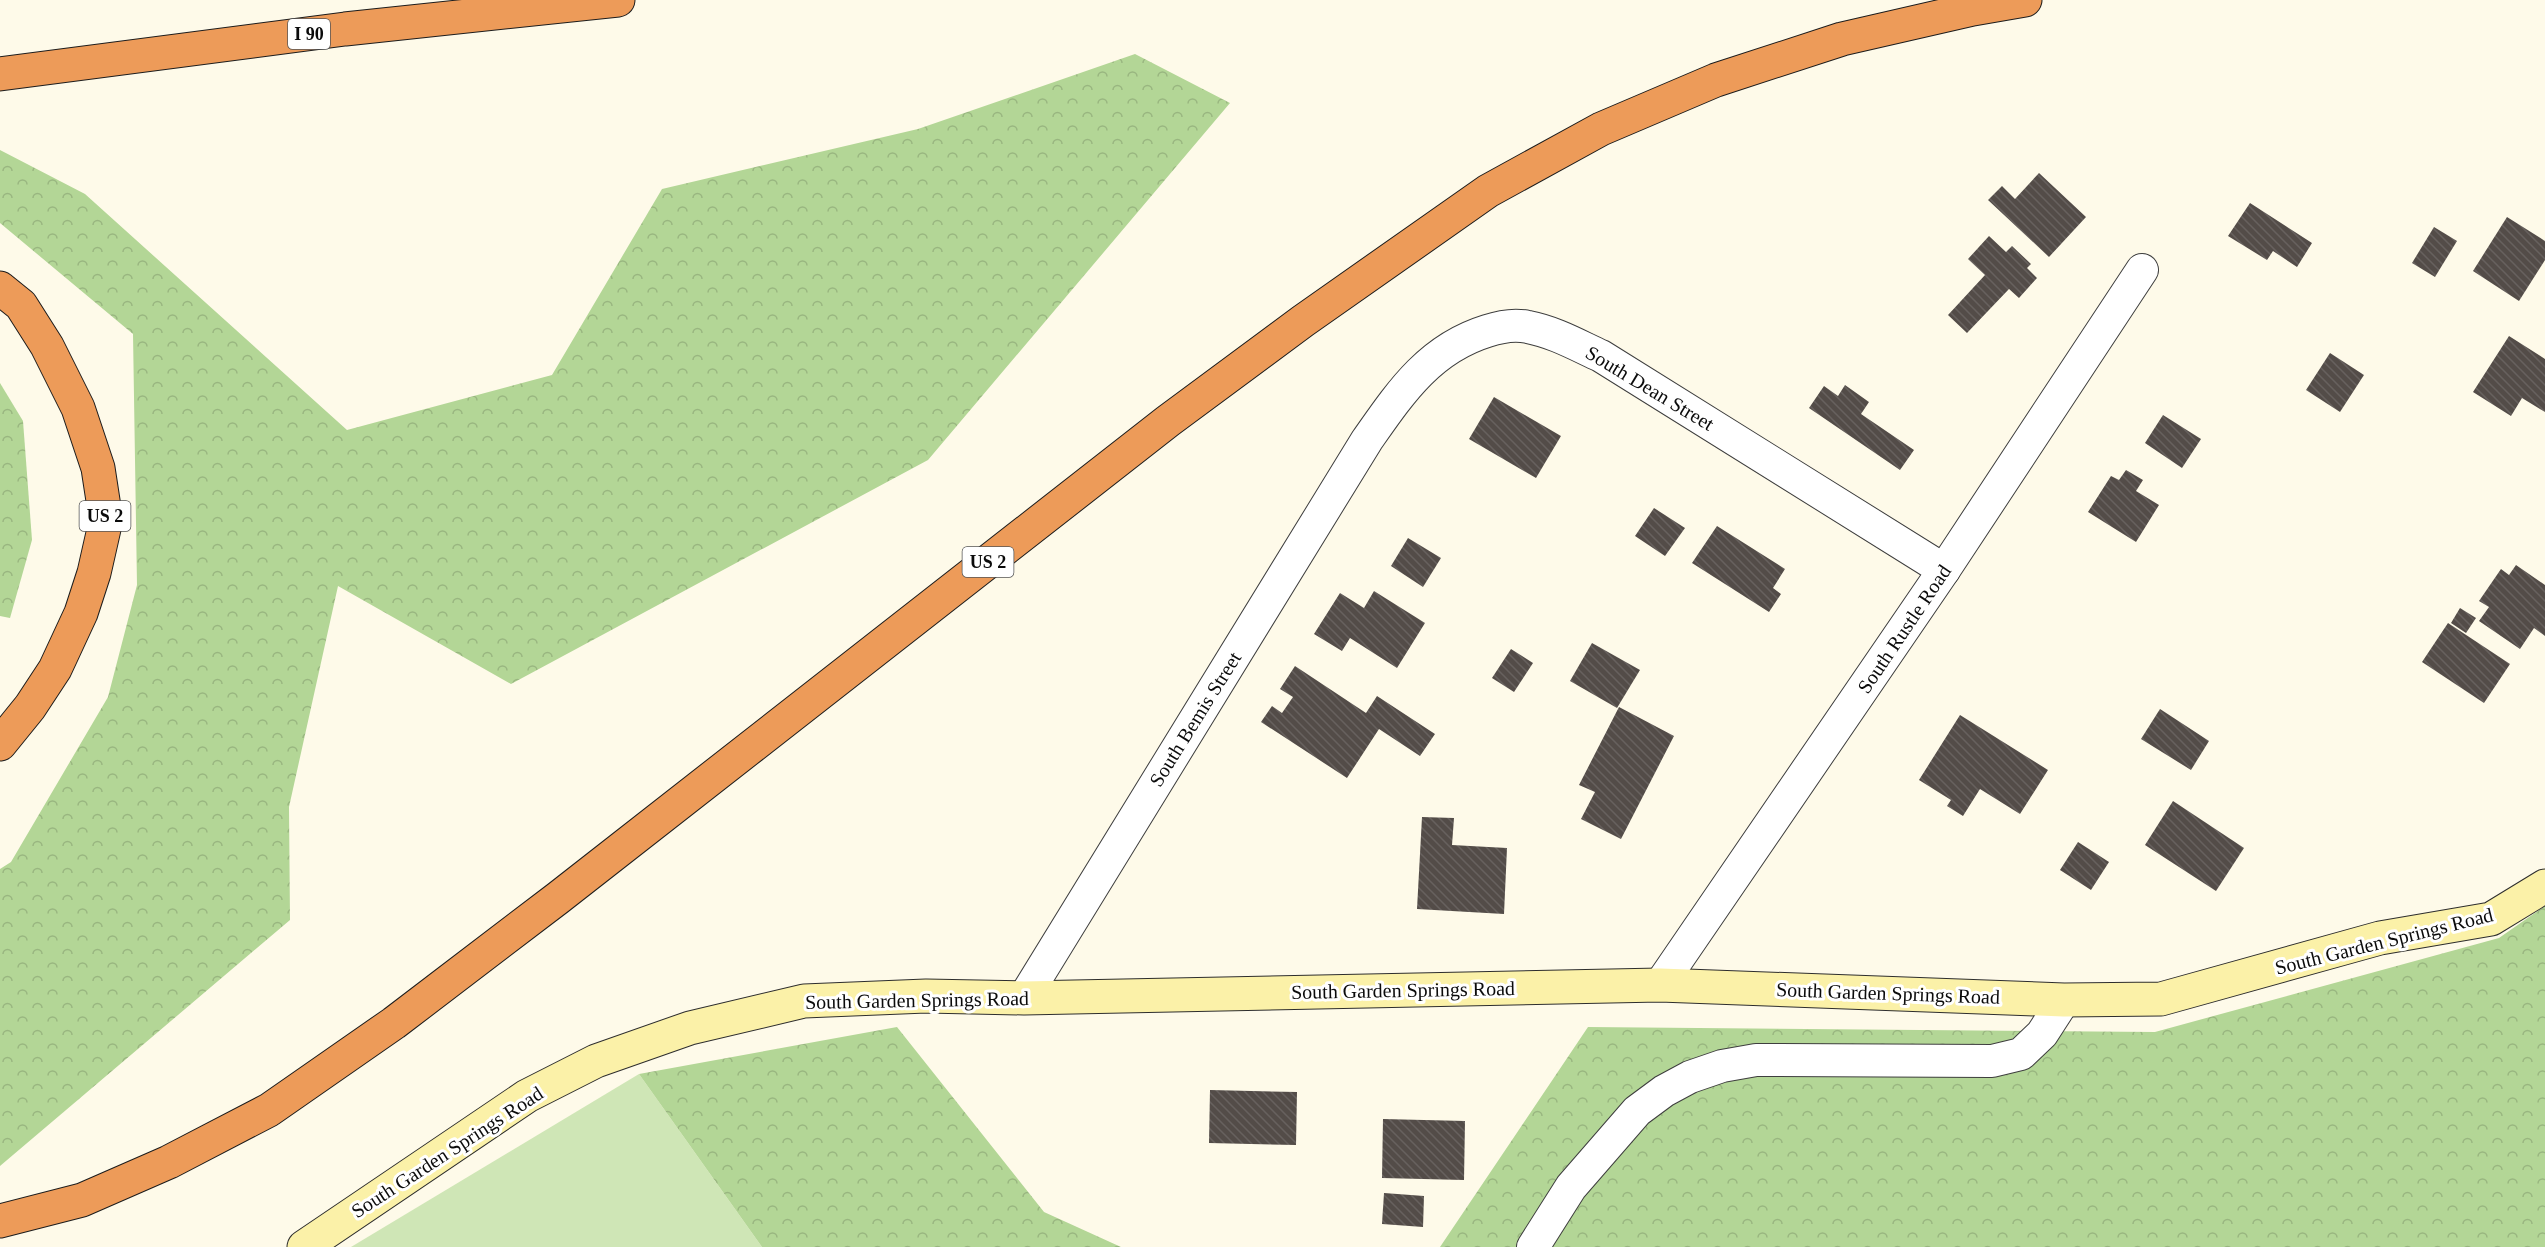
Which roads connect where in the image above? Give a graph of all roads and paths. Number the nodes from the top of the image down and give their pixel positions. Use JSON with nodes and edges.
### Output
{"nodes":[{"id":1,"x":618,"y":0,"type":"edge"},
{"id":2,"x":2025,"y":0,"type":"edge"},
{"id":3,"x":0,"y":74,"type":"edge"},
{"id":4,"x":2142,"y":270,"type":"dead end"},
{"id":5,"x":0,"y":288,"type":"edge"},
{"id":6,"x":1367,"y":440,"type":"joint"},
{"id":7,"x":1944,"y":570,"type":"junction"},
{"id":8,"x":0,"y":744,"type":"edge"},
{"id":9,"x":2545,"y":886,"type":"edge"},
{"id":10,"x":1660,"y":985,"type":"junction"},
{"id":11,"x":1024,"y":998,"type":"junction"},
{"id":12,"x":2064,"y":999,"type":"junction"},
{"id":13,"x":0,"y":1221,"type":"edge"},
{"id":14,"x":304,"y":1247,"type":"edge"},
{"id":15,"x":1533,"y":1247,"type":"edge"}],
"edges":[{"from":1,"to":3,"type":"highway","number":"I 90"},
{"from":2,"to":13,"type":"highway","number":"US 2"},
{"from":4,"to":7,"type":"street","name":"South Rustle Road"},
{"from":5,"to":8,"type":"highway","number":"US 2"},
{"from":6,"to":7,"type":"street","name":"South Dean Street"},
{"from":6,"to":11,"type":"street","name":"South Bemis Street"},
{"from":7,"to":10,"type":"street","name":"South Rustle Road"},
{"from":9,"to":12,"type":"street","name":"South Garden Springs Road"},
{"from":10,"to":11,"type":"street","name":"South Garden Springs Road"},
{"from":10,"to":12,"type":"street","name":"South Garden Springs Road"},
{"from":11,"to":14,"type":"street","name":"South Garden Springs Road"},
{"from":12,"to":15,"type":"street"}]}
